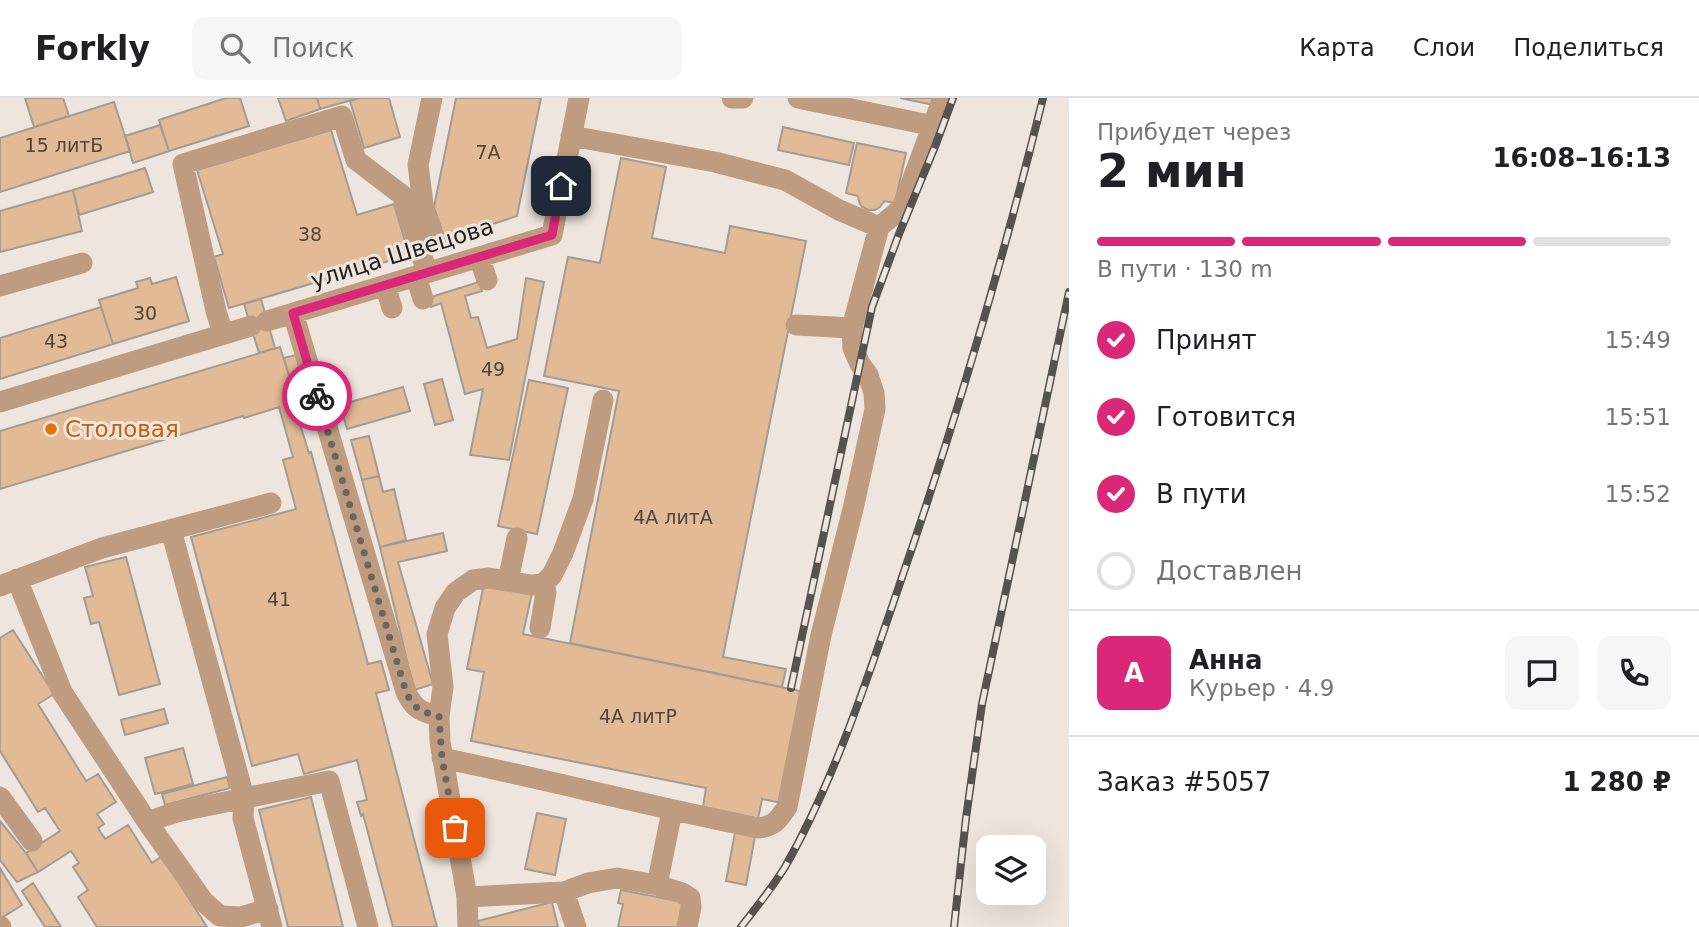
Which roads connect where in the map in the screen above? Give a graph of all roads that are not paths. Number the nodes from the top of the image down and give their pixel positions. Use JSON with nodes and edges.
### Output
{"nodes":[{"id":1,"x":432,"y":98,"type":"edge"},
{"id":2,"x":579,"y":98,"type":"edge"},
{"id":3,"x":732,"y":98,"type":"edge"},
{"id":4,"x":743,"y":98,"type":"edge"},
{"id":5,"x":798,"y":98,"type":"edge"},
{"id":6,"x":943,"y":98,"type":"edge"},
{"id":7,"x":934,"y":126,"type":"junction"},
{"id":8,"x":571,"y":136,"type":"junction"},
{"id":9,"x":879,"y":227,"type":"junction"},
{"id":10,"x":436,"y":242,"type":"dead end"},
{"id":11,"x":479,"y":257,"type":"junction"},
{"id":12,"x":82,"y":263,"type":"dead end"},
{"id":13,"x":422,"y":274,"type":"junction"},
{"id":14,"x":486,"y":280,"type":"dead end"},
{"id":15,"x":385,"y":285,"type":"junction"},
{"id":16,"x":0,"y":286,"type":"edge"},
{"id":17,"x":423,"y":299,"type":"dead end"},
{"id":18,"x":392,"y":308,"type":"dead end"},
{"id":19,"x":293,"y":313,"type":"junction"},
{"id":20,"x":796,"y":324,"type":"dead end"},
{"id":21,"x":852,"y":328,"type":"junction"},
{"id":22,"x":223,"y":334,"type":"junction"},
{"id":23,"x":603,"y":400,"type":"dead end"},
{"id":24,"x":0,"y":402,"type":"edge"},
{"id":25,"x":271,"y":503,"type":"dead end"},
{"id":26,"x":171,"y":530,"type":"junction"},
{"id":27,"x":517,"y":538,"type":"dead end"},
{"id":28,"x":508,"y":581,"type":"junction"},
{"id":29,"x":9,"y":582,"type":"edge"},
{"id":30,"x":543,"y":584,"type":"junction"},
{"id":31,"x":540,"y":628,"type":"dead end"},
{"id":32,"x":439,"y":716,"type":"junction"},
{"id":33,"x":442,"y":758,"type":"junction"},
{"id":34,"x":0,"y":797,"type":"edge"},
{"id":35,"x":244,"y":797,"type":"junction"},
{"id":36,"x":671,"y":811,"type":"junction"},
{"id":37,"x":148,"y":823,"type":"junction"},
{"id":38,"x":32,"y":841,"type":"dead end"},
{"id":39,"x":657,"y":884,"type":"junction"},
{"id":40,"x":564,"y":892,"type":"junction"},
{"id":41,"x":467,"y":897,"type":"junction"},
{"id":42,"x":270,"y":918,"type":"edge"},
{"id":43,"x":368,"y":927,"type":"edge"},
{"id":44,"x":468,"y":927,"type":"edge"},
{"id":45,"x":576,"y":927,"type":"edge"},
{"id":46,"x":687,"y":927,"type":"edge"}],
"edges":[{"from":1,"to":10,"type":"street"},
{"from":2,"to":8,"type":"street"},
{"from":3,"to":4,"type":"street"},
{"from":5,"to":7,"type":"street"},
{"from":6,"to":7,"type":"street"},
{"from":7,"to":9,"type":"street"},
{"from":8,"to":9,"type":"street"},
{"from":8,"to":11,"type":"street","name":"улица Швецова"},
{"from":9,"to":21,"type":"street"},
{"from":11,"to":13,"type":"street","name":"улица Швецова"},
{"from":11,"to":14,"type":"street"},
{"from":12,"to":16,"type":"street"},
{"from":13,"to":15,"type":"street","name":"улица Швецова"},
{"from":13,"to":17,"type":"street"},
{"from":13,"to":22,"type":"street"},
{"from":15,"to":18,"type":"street"},
{"from":15,"to":19,"type":"street","name":"улица Швецова"},
{"from":19,"to":22,"type":"street","name":"улица Швецова"},
{"from":19,"to":32,"type":"street"},
{"from":20,"to":21,"type":"street"},
{"from":21,"to":36,"type":"street"},
{"from":22,"to":24,"type":"street","name":"улица Швецова"},
{"from":23,"to":30,"type":"street"},
{"from":25,"to":26,"type":"street"},
{"from":26,"to":29,"type":"street"},
{"from":26,"to":35,"type":"street"},
{"from":27,"to":28,"type":"street"},
{"from":28,"to":30,"type":"street"},
{"from":28,"to":32,"type":"street"},
{"from":29,"to":37,"type":"street"},
{"from":30,"to":31,"type":"street"},
{"from":32,"to":33,"type":"street"},
{"from":33,"to":36,"type":"street"},
{"from":33,"to":41,"type":"street"},
{"from":34,"to":38,"type":"street"},
{"from":35,"to":37,"type":"street"},
{"from":35,"to":42,"type":"street"},
{"from":35,"to":43,"type":"street"},
{"from":36,"to":39,"type":"street"},
{"from":37,"to":42,"type":"street"},
{"from":39,"to":40,"type":"street"},
{"from":39,"to":46,"type":"street"},
{"from":40,"to":41,"type":"street"},
{"from":40,"to":45,"type":"street"},
{"from":41,"to":44,"type":"street"}]}
